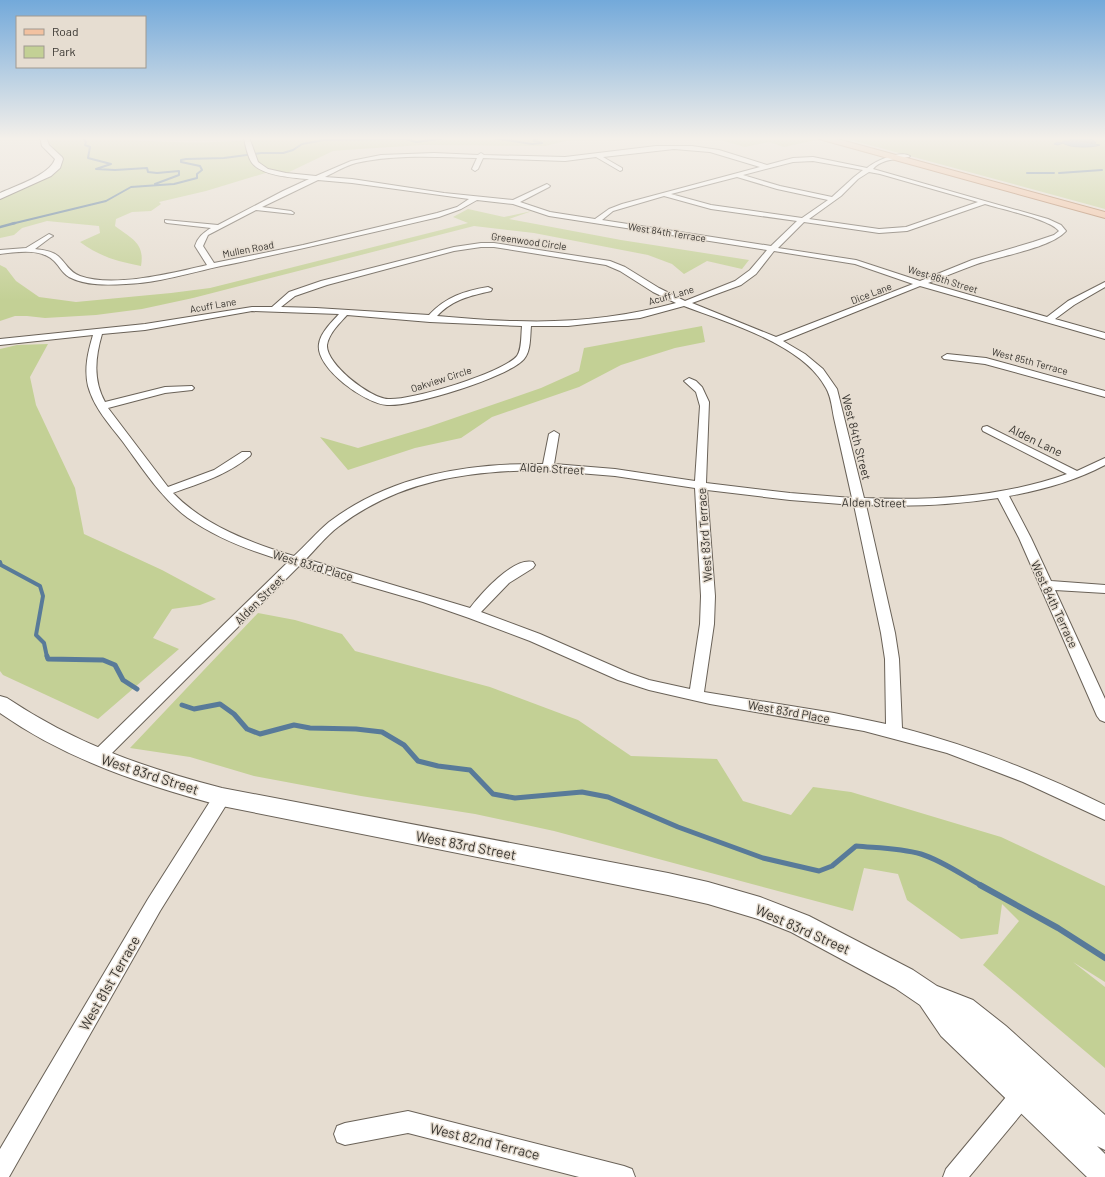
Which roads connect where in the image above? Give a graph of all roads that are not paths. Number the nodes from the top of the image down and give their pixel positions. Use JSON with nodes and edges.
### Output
{"nodes":[{"id":1,"x":288,"y":192,"type":"edge"},
{"id":2,"x":424,"y":192,"type":"edge"},
{"id":3,"x":535,"y":192,"type":"edge"},
{"id":4,"x":670,"y":192,"type":"edge"},
{"id":5,"x":798,"y":192,"type":"edge"},
{"id":6,"x":841,"y":192,"type":"edge"},
{"id":7,"x":952,"y":192,"type":"edge"},
{"id":8,"x":1025,"y":192,"type":"edge"},
{"id":9,"x":1036,"y":192,"type":"edge"},
{"id":10,"x":662,"y":194,"type":"junction"},
{"id":11,"x":476,"y":198,"type":"junction"},
{"id":12,"x":832,"y":199,"type":"junction"},
{"id":13,"x":514,"y":202,"type":"junction"},
{"id":14,"x":986,"y":202,"type":"junction"},
{"id":15,"x":254,"y":208,"type":"junction"},
{"id":16,"x":1105,"y":210,"type":"edge"},
{"id":17,"x":291,"y":213,"type":"dead end"},
{"id":18,"x":1105,"y":215,"type":"edge"},
{"id":19,"x":802,"y":220,"type":"junction"},
{"id":20,"x":597,"y":221,"type":"junction"},
{"id":21,"x":167,"y":222,"type":"dead end"},
{"id":22,"x":218,"y":227,"type":"junction"},
{"id":23,"x":49,"y":236,"type":"dead end"},
{"id":24,"x":773,"y":249,"type":"junction"},
{"id":25,"x":28,"y":250,"type":"junction"},
{"id":26,"x":0,"y":252,"type":"edge"},
{"id":27,"x":212,"y":266,"type":"junction"},
{"id":28,"x":921,"y":284,"type":"junction"},
{"id":29,"x":1105,"y":284,"type":"edge"},
{"id":30,"x":488,"y":289,"type":"dead end"},
{"id":31,"x":685,"y":303,"type":"junction"},
{"id":32,"x":275,"y":308,"type":"junction"},
{"id":33,"x":345,"y":312,"type":"junction"},
{"id":34,"x":430,"y":319,"type":"junction"},
{"id":35,"x":1048,"y":320,"type":"junction"},
{"id":36,"x":527,"y":324,"type":"junction"},
{"id":37,"x":98,"y":333,"type":"junction"},
{"id":38,"x":1105,"y":336,"type":"edge"},
{"id":39,"x":775,"y":341,"type":"junction"},
{"id":40,"x":0,"y":342,"type":"edge"},
{"id":41,"x":948,"y":357,"type":"dead end"},
{"id":42,"x":690,"y":381,"type":"dead end"},
{"id":43,"x":189,"y":388,"type":"dead end"},
{"id":44,"x":1105,"y":394,"type":"edge"},
{"id":45,"x":103,"y":406,"type":"junction"},
{"id":46,"x":987,"y":429,"type":"dead end"},
{"id":47,"x":554,"y":434,"type":"dead end"},
{"id":48,"x":246,"y":454,"type":"dead end"},
{"id":49,"x":1105,"y":461,"type":"edge"},
{"id":50,"x":548,"y":467,"type":"junction"},
{"id":51,"x":1075,"y":474,"type":"junction"},
{"id":52,"x":700,"y":485,"type":"junction"},
{"id":53,"x":167,"y":492,"type":"junction"},
{"id":54,"x":1002,"y":494,"type":"junction"},
{"id":55,"x":859,"y":502,"type":"junction"},
{"id":56,"x":297,"y":561,"type":"junction"},
{"id":57,"x":529,"y":565,"type":"dead end"},
{"id":58,"x":1046,"y":585,"type":"junction"},
{"id":59,"x":1105,"y":589,"type":"edge"},
{"id":60,"x":473,"y":613,"type":"junction"},
{"id":61,"x":696,"y":695,"type":"junction"},
{"id":62,"x":0,"y":703,"type":"edge"},
{"id":63,"x":1105,"y":715,"type":"edge"},
{"id":64,"x":894,"y":732,"type":"junction"},
{"id":65,"x":98,"y":757,"type":"junction"},
{"id":66,"x":222,"y":797,"type":"junction"},
{"id":67,"x":1104,"y":809,"type":"edge"},
{"id":68,"x":929,"y":996,"type":"junction"},
{"id":69,"x":1040,"y":1075,"type":"junction"},
{"id":70,"x":1022,"y":1096,"type":"junction"},
{"id":71,"x":346,"y":1134,"type":"dead end"},
{"id":72,"x":1105,"y":1135,"type":"edge"},
{"id":73,"x":0,"y":1171,"type":"edge"},
{"id":74,"x":1105,"y":1174,"type":"edge"},
{"id":75,"x":624,"y":1177,"type":"edge"},
{"id":76,"x":954,"y":1177,"type":"edge"}],
"edges":[{"from":1,"to":15,"type":"street"},
{"from":2,"to":11,"type":"street","name":"West 84th Terrace"},
{"from":3,"to":13,"type":"street"},
{"from":4,"to":10,"type":"street"},
{"from":5,"to":12,"type":"street"},
{"from":6,"to":12,"type":"street","name":"Acuff Lane"},
{"from":7,"to":14,"type":"street"},
{"from":8,"to":18,"type":"main road"},
{"from":9,"to":16,"type":"main road"},
{"from":10,"to":19,"type":"street"},
{"from":10,"to":20,"type":"street"},
{"from":11,"to":13,"type":"street","name":"West 84th Terrace"},
{"from":11,"to":27,"type":"street","name":"Mullen Road"},
{"from":12,"to":19,"type":"street","name":"Acuff Lane"},
{"from":13,"to":20,"type":"street","name":"West 84th Terrace"},
{"from":14,"to":19,"type":"street"},
{"from":14,"to":28,"type":"street","name":"Dice Lane"},
{"from":15,"to":17,"type":"street"},
{"from":15,"to":22,"type":"street"},
{"from":19,"to":24,"type":"street","name":"Acuff Lane"},
{"from":20,"to":24,"type":"street","name":"West 84th Terrace"},
{"from":21,"to":22,"type":"street"},
{"from":22,"to":27,"type":"street"},
{"from":23,"to":25,"type":"street","name":"Mullen Road"},
{"from":24,"to":28,"type":"street","name":"West 86th Street"},
{"from":24,"to":31,"type":"street","name":"Acuff Lane"},
{"from":25,"to":26,"type":"street","name":"Mullen Road"},
{"from":25,"to":27,"type":"street","name":"Mullen Road"},
{"from":28,"to":35,"type":"street","name":"West 86th Street"},
{"from":28,"to":39,"type":"street","name":"Dice Lane"},
{"from":29,"to":35,"type":"street"},
{"from":30,"to":34,"type":"street"},
{"from":31,"to":32,"type":"street","name":"Greenwood Circle"},
{"from":31,"to":36,"type":"street","name":"Acuff Lane"},
{"from":31,"to":39,"type":"street","name":"West 84th Street"},
{"from":32,"to":33,"type":"street","name":"Acuff Lane"},
{"from":32,"to":37,"type":"street","name":"Acuff Lane"},
{"from":33,"to":34,"type":"street","name":"Acuff Lane"},
{"from":33,"to":36,"type":"street","name":"Oakview Circle"},
{"from":34,"to":36,"type":"street","name":"Acuff Lane"},
{"from":35,"to":38,"type":"street","name":"West 86th Street"},
{"from":37,"to":40,"type":"street","name":"Acuff Lane"},
{"from":37,"to":45,"type":"street","name":"West 83rd Place"},
{"from":39,"to":55,"type":"street","name":"West 84th Street"},
{"from":41,"to":44,"type":"street","name":"West 85th Terrace"},
{"from":42,"to":52,"type":"street","name":"West 83rd Terrace"},
{"from":43,"to":45,"type":"street"},
{"from":45,"to":53,"type":"street","name":"West 83rd Place"},
{"from":46,"to":51,"type":"street","name":"Alden Lane"},
{"from":47,"to":50,"type":"street"},
{"from":48,"to":53,"type":"street"},
{"from":49,"to":51,"type":"street","name":"Alden Street"},
{"from":50,"to":52,"type":"street","name":"Alden Street"},
{"from":50,"to":56,"type":"street","name":"Alden Street"},
{"from":51,"to":54,"type":"street","name":"Alden Street"},
{"from":52,"to":55,"type":"street","name":"Alden Street"},
{"from":52,"to":61,"type":"street","name":"West 83rd Terrace"},
{"from":53,"to":56,"type":"street","name":"West 83rd Place"},
{"from":54,"to":55,"type":"street","name":"Alden Street"},
{"from":54,"to":58,"type":"street","name":"West 84th Terrace"},
{"from":55,"to":64,"type":"street","name":"West 84th Street"},
{"from":56,"to":60,"type":"street","name":"West 83rd Place"},
{"from":56,"to":65,"type":"street","name":"Alden Street"},
{"from":57,"to":60,"type":"street"},
{"from":58,"to":59,"type":"street"},
{"from":58,"to":63,"type":"street","name":"West 84th Terrace"},
{"from":60,"to":61,"type":"street","name":"West 83rd Place"},
{"from":61,"to":64,"type":"street","name":"West 83rd Place"},
{"from":62,"to":65,"type":"street","name":"West 83rd Street"},
{"from":64,"to":67,"type":"street","name":"West 83rd Place"},
{"from":65,"to":66,"type":"street","name":"West 83rd Street"},
{"from":66,"to":68,"type":"street","name":"West 83rd Street"},
{"from":66,"to":73,"type":"street","name":"West 81st Terrace"},
{"from":68,"to":69,"type":"street","name":"West 83rd Street"},
{"from":68,"to":70,"type":"street","name":"West 83rd Street"},
{"from":69,"to":70,"type":"street"},
{"from":69,"to":72,"type":"street","name":"West 83rd Street"},
{"from":70,"to":74,"type":"street","name":"West 83rd Street"},
{"from":70,"to":76,"type":"street"},
{"from":71,"to":75,"type":"street","name":"West 82nd Terrace"}]}
